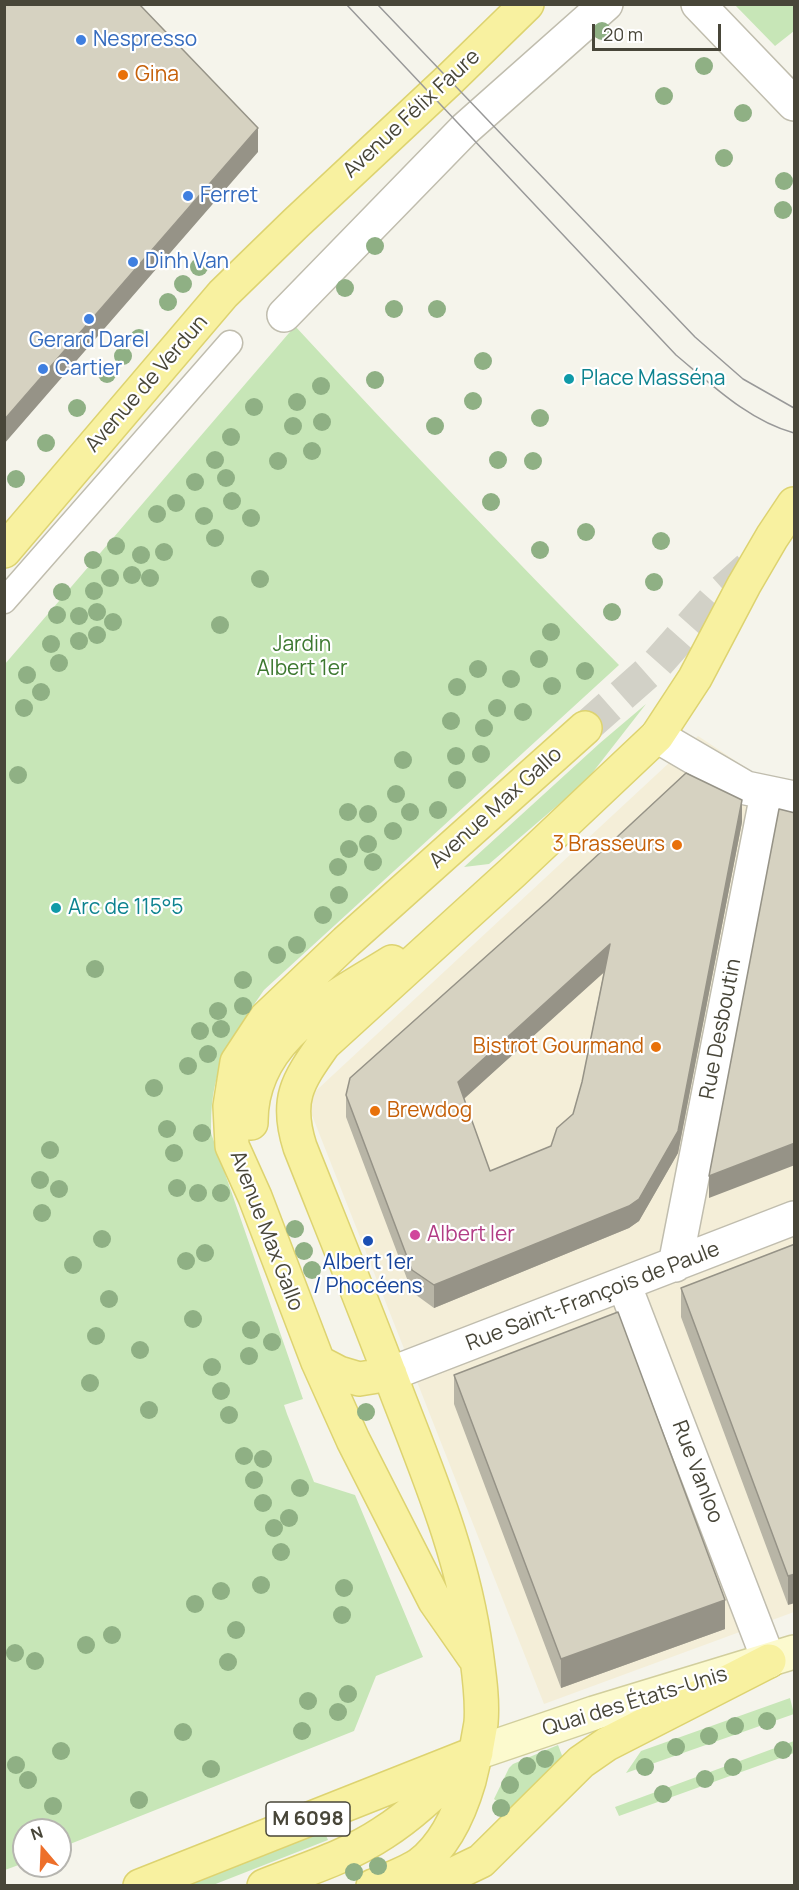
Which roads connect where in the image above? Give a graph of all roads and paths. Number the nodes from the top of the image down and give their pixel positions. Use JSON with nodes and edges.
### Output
{"nodes":[{"id":1,"x":527,"y":4,"type":"edge"},
{"id":2,"x":606,"y":4,"type":"edge"},
{"id":3,"x":698,"y":4,"type":"edge"},
{"id":4,"x":795,"y":104,"type":"edge"},
{"id":5,"x":296,"y":223,"type":"joint"},
{"id":6,"x":284,"y":315,"type":"dead end"},
{"id":7,"x":230,"y":342,"type":"dead end"},
{"id":8,"x":795,"y":504,"type":"edge"},
{"id":9,"x":4,"y":551,"type":"edge"},
{"id":10,"x":4,"y":601,"type":"edge"},
{"id":11,"x":585,"y":728,"type":"tunnel mouth"},
{"id":12,"x":657,"y":736,"type":"junction"},
{"id":13,"x":781,"y":796,"type":"edge"},
{"id":14,"x":459,"y":921,"type":"junction"},
{"id":15,"x":255,"y":1197,"type":"junction"},
{"id":16,"x":795,"y":1218,"type":"edge"},
{"id":17,"x":675,"y":1265,"type":"junction"},
{"id":18,"x":624,"y":1284,"type":"junction"},
{"id":19,"x":318,"y":1362,"type":"junction"},
{"id":20,"x":390,"y":1374,"type":"junction"},
{"id":21,"x":782,"y":1657,"type":"edge"},
{"id":22,"x":477,"y":1660,"type":"junction"},
{"id":23,"x":476,"y":1753,"type":"junction"},
{"id":24,"x":140,"y":1886,"type":"edge"},
{"id":25,"x":264,"y":1886,"type":"edge"},
{"id":26,"x":374,"y":1886,"type":"edge"},
{"id":27,"x":429,"y":1886,"type":"edge"}],
"edges":[{"from":1,"to":5,"type":"main road","name":"Avenue Félix Faure"},
{"from":2,"to":6,"type":"street"},
{"from":3,"to":4,"type":"street"},
{"from":5,"to":9,"type":"main road","name":"Avenue de Verdun"},
{"from":7,"to":10,"type":"lane"},
{"from":8,"to":12,"type":"main road"},
{"from":11,"to":15,"type":"main road","name":"Avenue Max Gallo"},
{"from":12,"to":13,"type":"street"},
{"from":12,"to":14,"type":"main road"},
{"from":13,"to":17,"type":"street","name":"Rue Desboutin"},
{"from":14,"to":15,"type":"main road"},
{"from":14,"to":20,"type":"main road"},
{"from":15,"to":19,"type":"main road","name":"Avenue Max Gallo"},
{"from":16,"to":17,"type":"street","name":"Rue Saint-François de Paule"},
{"from":17,"to":18,"type":"street","name":"Rue Saint-François de Paule"},
{"from":18,"to":20,"type":"street","name":"Rue Saint-François de Paule"},
{"from":18,"to":21,"type":"street","name":"Rue Vanloo"},
{"from":19,"to":20,"type":"main road"},
{"from":19,"to":22,"type":"main road","name":"Avenue Max Gallo"},
{"from":20,"to":22,"type":"main road"},
{"from":21,"to":23,"type":"main road","name":"Quai des États-Unis","number":"M 6098"},
{"from":21,"to":27,"type":"main road"},
{"from":22,"to":23,"type":"main road"},
{"from":23,"to":24,"type":"main road","number":"M 6098"},
{"from":23,"to":25,"type":"main road"},
{"from":23,"to":26,"type":"main road"}]}
